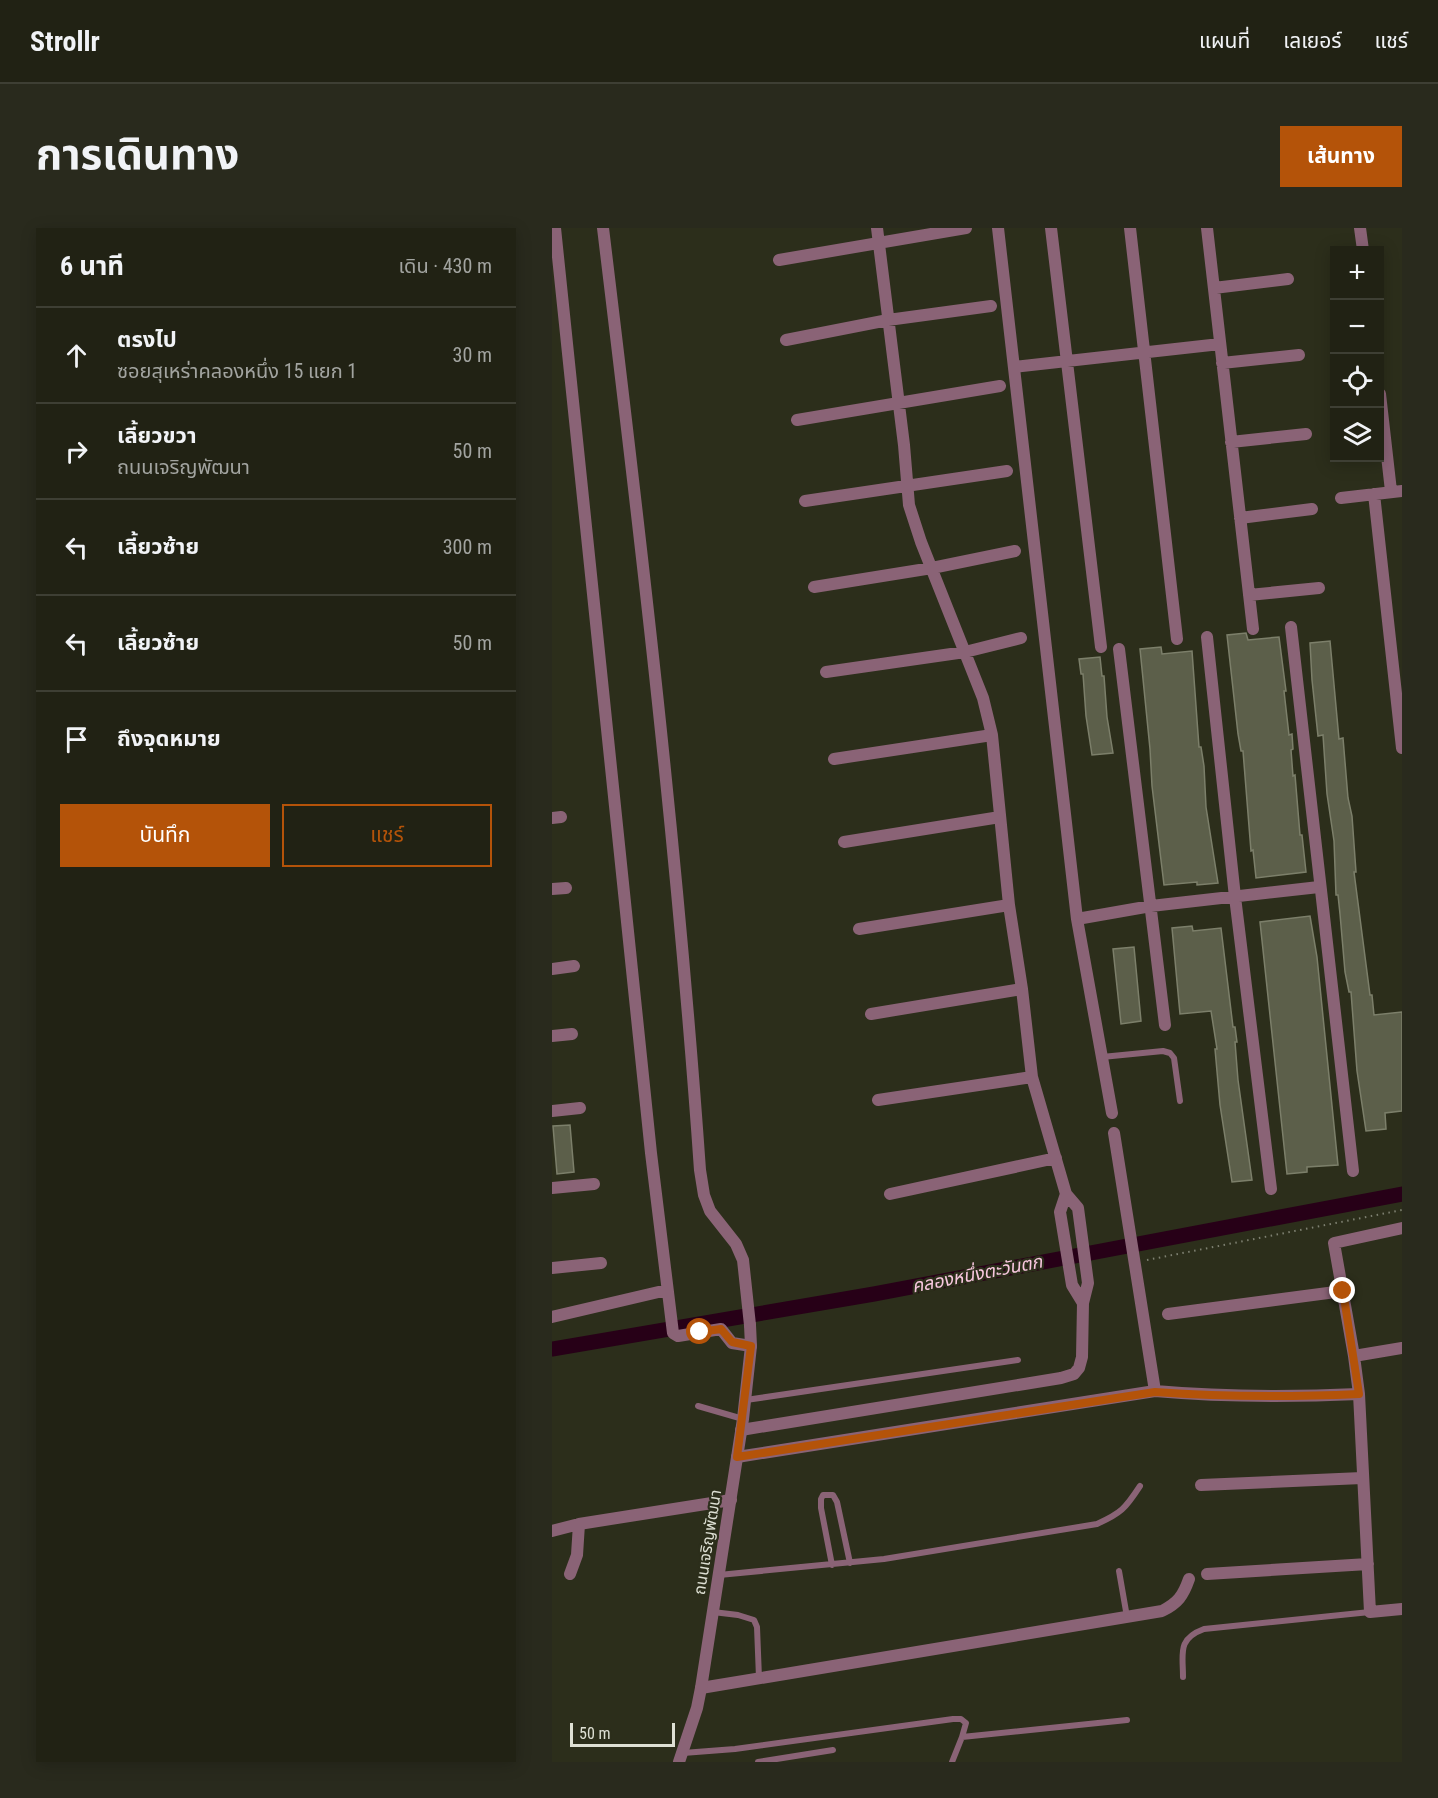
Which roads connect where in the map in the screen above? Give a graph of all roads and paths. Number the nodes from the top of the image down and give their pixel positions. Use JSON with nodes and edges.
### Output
{"nodes":[{"id":1,"x":555,"y":228,"type":"edge"},
{"id":2,"x":603,"y":228,"type":"edge"},
{"id":3,"x":877,"y":228,"type":"edge"},
{"id":4,"x":966,"y":228,"type":"edge"},
{"id":5,"x":999,"y":228,"type":"edge"},
{"id":6,"x":1051,"y":228,"type":"edge"},
{"id":7,"x":1130,"y":228,"type":"edge"},
{"id":8,"x":1207,"y":228,"type":"edge"},
{"id":9,"x":1360,"y":228,"type":"edge"},
{"id":10,"x":879,"y":242,"type":"junction"},
{"id":11,"x":1362,"y":246,"type":"edge"},
{"id":12,"x":779,"y":260,"type":"dead end"},
{"id":13,"x":1288,"y":279,"type":"dead end"},
{"id":14,"x":1214,"y":288,"type":"junction"},
{"id":15,"x":991,"y":306,"type":"dead end"},
{"id":16,"x":888,"y":320,"type":"junction"},
{"id":17,"x":786,"y":340,"type":"dead end"},
{"id":18,"x":1220,"y":344,"type":"junction"},
{"id":19,"x":1144,"y":352,"type":"junction"},
{"id":20,"x":1299,"y":355,"type":"dead end"},
{"id":21,"x":1067,"y":361,"type":"junction"},
{"id":22,"x":1222,"y":363,"type":"junction"},
{"id":23,"x":1014,"y":367,"type":"junction"},
{"id":24,"x":1000,"y":386,"type":"dead end"},
{"id":25,"x":898,"y":403,"type":"junction"},
{"id":26,"x":1382,"y":408,"type":"edge"},
{"id":27,"x":797,"y":420,"type":"dead end"},
{"id":28,"x":1306,"y":434,"type":"dead end"},
{"id":29,"x":1231,"y":442,"type":"junction"},
{"id":30,"x":1007,"y":471,"type":"dead end"},
{"id":31,"x":907,"y":486,"type":"junction"},
{"id":32,"x":1396,"y":491,"type":"edge"},
{"id":33,"x":1374,"y":494,"type":"junction"},
{"id":34,"x":1341,"y":498,"type":"dead end"},
{"id":35,"x":805,"y":501,"type":"dead end"},
{"id":36,"x":1312,"y":509,"type":"dead end"},
{"id":37,"x":1240,"y":518,"type":"junction"},
{"id":38,"x":1016,"y":551,"type":"dead end"},
{"id":39,"x":932,"y":568,"type":"junction"},
{"id":40,"x":814,"y":587,"type":"dead end"},
{"id":41,"x":1319,"y":588,"type":"dead end"},
{"id":42,"x":1249,"y":595,"type":"junction"},
{"id":43,"x":1291,"y":627,"type":"dead end"},
{"id":44,"x":1252,"y":629,"type":"dead end"},
{"id":45,"x":1207,"y":637,"type":"dead end"},
{"id":46,"x":1022,"y":638,"type":"dead end"},
{"id":47,"x":1177,"y":639,"type":"dead end"},
{"id":48,"x":1101,"y":647,"type":"dead end"},
{"id":49,"x":1119,"y":649,"type":"dead end"},
{"id":50,"x":965,"y":652,"type":"junction"},
{"id":51,"x":826,"y":672,"type":"dead end"},
{"id":52,"x":993,"y":735,"type":"junction"},
{"id":53,"x":1402,"y":748,"type":"edge"},
{"id":54,"x":834,"y":759,"type":"dead end"},
{"id":55,"x":1000,"y":817,"type":"junction"},
{"id":56,"x":844,"y":842,"type":"dead end"},
{"id":57,"x":1320,"y":887,"type":"junction"},
{"id":58,"x":566,"y":888,"type":"dead end"},
{"id":59,"x":552,"y":889,"type":"edge"},
{"id":60,"x":1235,"y":897,"type":"junction"},
{"id":61,"x":1009,"y":905,"type":"junction"},
{"id":62,"x":1150,"y":906,"type":"junction"},
{"id":63,"x":1077,"y":919,"type":"junction"},
{"id":64,"x":859,"y":929,"type":"dead end"},
{"id":65,"x":574,"y":966,"type":"dead end"},
{"id":66,"x":552,"y":969,"type":"edge"},
{"id":67,"x":1022,"y":989,"type":"junction"},
{"id":68,"x":870,"y":1014,"type":"dead end"},
{"id":69,"x":1165,"y":1025,"type":"dead end"},
{"id":70,"x":572,"y":1034,"type":"dead end"},
{"id":71,"x":552,"y":1036,"type":"edge"},
{"id":72,"x":1102,"y":1057,"type":"junction"},
{"id":73,"x":1032,"y":1077,"type":"junction"},
{"id":74,"x":878,"y":1100,"type":"dead end"},
{"id":75,"x":1180,"y":1101,"type":"dead end"},
{"id":76,"x":580,"y":1108,"type":"dead end"},
{"id":77,"x":552,"y":1111,"type":"edge"},
{"id":78,"x":1112,"y":1113,"type":"dead end"},
{"id":79,"x":1114,"y":1133,"type":"dead end"},
{"id":80,"x":1056,"y":1158,"type":"junction"},
{"id":81,"x":1353,"y":1171,"type":"dead end"},
{"id":82,"x":594,"y":1184,"type":"dead end"},
{"id":83,"x":552,"y":1188,"type":"edge"},
{"id":84,"x":1271,"y":1189,"type":"dead end"},
{"id":85,"x":890,"y":1194,"type":"dead end"},
{"id":86,"x":1066,"y":1194,"type":"junction"},
{"id":87,"x":1402,"y":1210,"type":"edge"},
{"id":88,"x":1402,"y":1228,"type":"edge"},
{"id":89,"x":1135,"y":1262,"type":"junction"},
{"id":90,"x":601,"y":1263,"type":"dead end"},
{"id":91,"x":552,"y":1268,"type":"edge"},
{"id":92,"x":1343,"y":1291,"type":"junction"},
{"id":93,"x":668,"y":1294,"type":"junction"},
{"id":94,"x":1083,"y":1303,"type":"junction"},
{"id":95,"x":1168,"y":1314,"type":"dead end"},
{"id":96,"x":552,"y":1317,"type":"edge"},
{"id":97,"x":751,"y":1346,"type":"junction"},
{"id":98,"x":1402,"y":1348,"type":"edge"},
{"id":99,"x":1354,"y":1356,"type":"junction"},
{"id":100,"x":1018,"y":1360,"type":"dead end"},
{"id":101,"x":1155,"y":1392,"type":"junction"},
{"id":102,"x":1359,"y":1394,"type":"junction"},
{"id":103,"x":746,"y":1400,"type":"junction"},
{"id":104,"x":698,"y":1406,"type":"dead end"},
{"id":105,"x":742,"y":1424,"type":"junction"},
{"id":106,"x":737,"y":1457,"type":"junction"},
{"id":107,"x":1362,"y":1478,"type":"junction"},
{"id":108,"x":1201,"y":1485,"type":"dead end"},
{"id":109,"x":1140,"y":1486,"type":"dead end"},
{"id":110,"x":731,"y":1500,"type":"junction"},
{"id":111,"x":579,"y":1524,"type":"junction"},
{"id":112,"x":552,"y":1531,"type":"edge"},
{"id":113,"x":850,"y":1563,"type":"junction"},
{"id":114,"x":1368,"y":1564,"type":"junction"},
{"id":115,"x":832,"y":1565,"type":"junction"},
{"id":116,"x":1119,"y":1571,"type":"dead end"},
{"id":117,"x":570,"y":1574,"type":"dead end"},
{"id":118,"x":1207,"y":1574,"type":"dead end"},
{"id":119,"x":719,"y":1575,"type":"junction"},
{"id":120,"x":1189,"y":1579,"type":"dead end"},
{"id":121,"x":1402,"y":1609,"type":"edge"},
{"id":122,"x":713,"y":1612,"type":"junction"},
{"id":123,"x":1370,"y":1612,"type":"junction"},
{"id":124,"x":1127,"y":1617,"type":"junction"},
{"id":125,"x":1183,"y":1677,"type":"dead end"},
{"id":126,"x":759,"y":1678,"type":"junction"},
{"id":127,"x":701,"y":1688,"type":"junction"},
{"id":128,"x":1127,"y":1720,"type":"dead end"},
{"id":129,"x":962,"y":1737,"type":"junction"},
{"id":130,"x":833,"y":1750,"type":"dead end"},
{"id":131,"x":681,"y":1757,"type":"edge"},
{"id":132,"x":758,"y":1762,"type":"edge"},
{"id":133,"x":952,"y":1762,"type":"edge"}],
"edges":[{"from":1,"to":93,"type":"street"},
{"from":2,"to":97,"type":"street","name":"ถนนเจริญพัฒนา"},
{"from":3,"to":10,"type":"street"},
{"from":4,"to":10,"type":"street"},
{"from":5,"to":23,"type":"street"},
{"from":6,"to":21,"type":"street"},
{"from":7,"to":19,"type":"street"},
{"from":8,"to":14,"type":"street"},
{"from":9,"to":11,"type":"street"},
{"from":10,"to":12,"type":"street"},
{"from":10,"to":16,"type":"street"},
{"from":13,"to":14,"type":"street"},
{"from":14,"to":18,"type":"street"},
{"from":15,"to":16,"type":"street"},
{"from":16,"to":17,"type":"street"},
{"from":16,"to":25,"type":"street"},
{"from":18,"to":19,"type":"street"},
{"from":18,"to":22,"type":"street"},
{"from":19,"to":21,"type":"street"},
{"from":19,"to":47,"type":"street"},
{"from":20,"to":22,"type":"street"},
{"from":21,"to":23,"type":"street"},
{"from":21,"to":48,"type":"street"},
{"from":22,"to":29,"type":"street"},
{"from":23,"to":63,"type":"street"},
{"from":24,"to":25,"type":"street"},
{"from":25,"to":27,"type":"street"},
{"from":25,"to":31,"type":"street"},
{"from":26,"to":32,"type":"street"},
{"from":28,"to":29,"type":"street"},
{"from":29,"to":37,"type":"street"},
{"from":30,"to":31,"type":"street"},
{"from":31,"to":35,"type":"street"},
{"from":31,"to":39,"type":"street"},
{"from":32,"to":33,"type":"street"},
{"from":33,"to":34,"type":"street"},
{"from":33,"to":53,"type":"street"},
{"from":36,"to":37,"type":"street"},
{"from":37,"to":42,"type":"street"},
{"from":38,"to":39,"type":"street"},
{"from":39,"to":40,"type":"street"},
{"from":39,"to":50,"type":"street"},
{"from":41,"to":42,"type":"street"},
{"from":42,"to":44,"type":"street"},
{"from":43,"to":57,"type":"street"},
{"from":45,"to":60,"type":"street"},
{"from":46,"to":50,"type":"street"},
{"from":49,"to":62,"type":"street"},
{"from":50,"to":51,"type":"street"},
{"from":50,"to":52,"type":"street"},
{"from":52,"to":54,"type":"street"},
{"from":52,"to":55,"type":"street"},
{"from":55,"to":56,"type":"street"},
{"from":55,"to":61,"type":"street"},
{"from":57,"to":60,"type":"street"},
{"from":57,"to":81,"type":"street"},
{"from":58,"to":59,"type":"street"},
{"from":60,"to":62,"type":"street"},
{"from":60,"to":84,"type":"street"},
{"from":61,"to":64,"type":"street"},
{"from":61,"to":67,"type":"street"},
{"from":62,"to":63,"type":"street"},
{"from":62,"to":69,"type":"street"},
{"from":63,"to":72,"type":"street"},
{"from":65,"to":66,"type":"street"},
{"from":67,"to":68,"type":"street"},
{"from":67,"to":73,"type":"street"},
{"from":70,"to":71,"type":"street"},
{"from":72,"to":75,"type":"lane"},
{"from":72,"to":78,"type":"street"},
{"from":73,"to":74,"type":"street"},
{"from":73,"to":80,"type":"street"},
{"from":76,"to":77,"type":"street"},
{"from":79,"to":89,"type":"street"},
{"from":80,"to":85,"type":"street"},
{"from":80,"to":86,"type":"street"},
{"from":82,"to":83,"type":"street"},
{"from":86,"to":94,"type":"street"},
{"from":86,"to":94,"type":"street"},
{"from":87,"to":89,"type":"path"},
{"from":88,"to":92,"type":"street"},
{"from":89,"to":101,"type":"street"},
{"from":90,"to":91,"type":"street"},
{"from":92,"to":95,"type":"street"},
{"from":92,"to":99,"type":"street"},
{"from":93,"to":96,"type":"street"},
{"from":93,"to":97,"type":"street"},
{"from":94,"to":105,"type":"street"},
{"from":97,"to":103,"type":"street","name":"ถนนเจริญพัฒนา"},
{"from":98,"to":99,"type":"street"},
{"from":99,"to":102,"type":"street"},
{"from":100,"to":103,"type":"lane"},
{"from":101,"to":102,"type":"street"},
{"from":101,"to":106,"type":"street"},
{"from":102,"to":107,"type":"street"},
{"from":103,"to":105,"type":"street","name":"ถนนเจริญพัฒนา"},
{"from":104,"to":105,"type":"lane"},
{"from":105,"to":106,"type":"street","name":"ถนนเจริญพัฒนา"},
{"from":106,"to":110,"type":"street","name":"ถนนเจริญพัฒนา"},
{"from":107,"to":108,"type":"street"},
{"from":107,"to":114,"type":"street"},
{"from":109,"to":113,"type":"lane"},
{"from":110,"to":111,"type":"street"},
{"from":110,"to":119,"type":"street","name":"ถนนเจริญพัฒนา"},
{"from":111,"to":112,"type":"street"},
{"from":111,"to":117,"type":"street"},
{"from":113,"to":115,"type":"lane"},
{"from":113,"to":115,"type":"lane"},
{"from":114,"to":118,"type":"street"},
{"from":114,"to":123,"type":"street"},
{"from":115,"to":119,"type":"lane"},
{"from":116,"to":124,"type":"lane"},
{"from":119,"to":122,"type":"street","name":"ถนนเจริญพัฒนา"},
{"from":120,"to":124,"type":"street"},
{"from":121,"to":123,"type":"street"},
{"from":122,"to":126,"type":"lane"},
{"from":122,"to":127,"type":"street","name":"ถนนเจริญพัฒนา"},
{"from":123,"to":125,"type":"lane"},
{"from":124,"to":126,"type":"street"},
{"from":126,"to":127,"type":"street"},
{"from":127,"to":131,"type":"street","name":"ถนนเจริญพัฒนา"},
{"from":128,"to":129,"type":"lane"},
{"from":129,"to":131,"type":"lane"},
{"from":129,"to":133,"type":"lane"},
{"from":130,"to":132,"type":"lane"}]}
